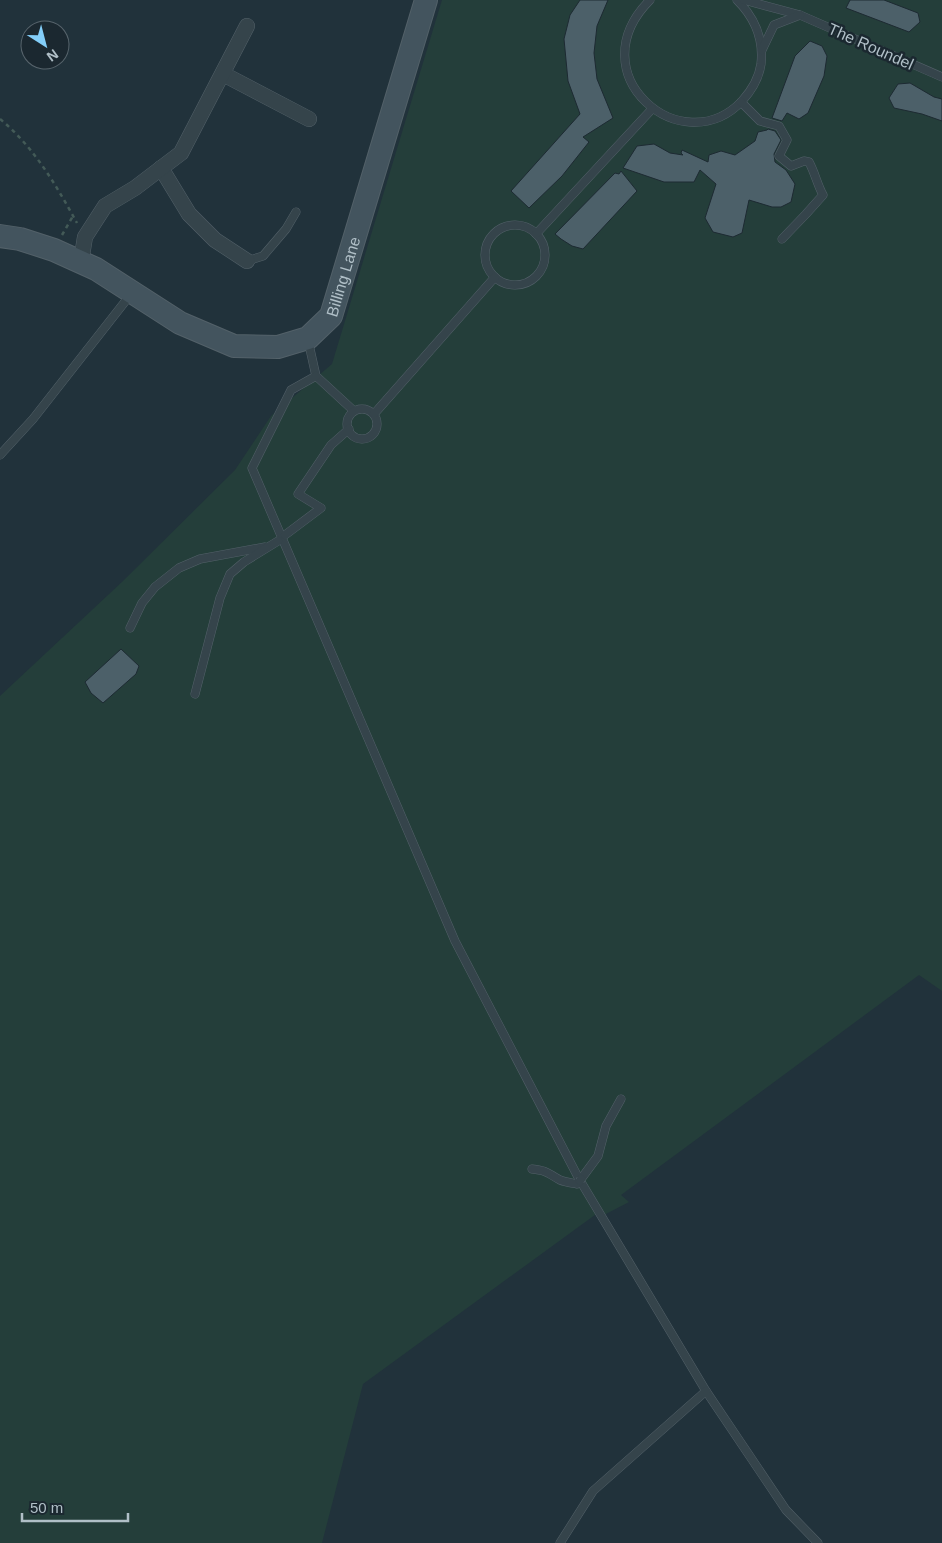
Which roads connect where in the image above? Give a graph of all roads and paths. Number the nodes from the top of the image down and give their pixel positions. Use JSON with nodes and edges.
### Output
{"nodes":[{"id":1,"x":426,"y":0,"type":"edge"},
{"id":2,"x":650,"y":0,"type":"edge"},
{"id":3,"x":737,"y":0,"type":"edge"},
{"id":4,"x":744,"y":0,"type":"edge"},
{"id":5,"x":800,"y":15,"type":"junction"},
{"id":6,"x":247,"y":26,"type":"dead end"},
{"id":7,"x":762,"y":50,"type":"junction"},
{"id":8,"x":223,"y":74,"type":"junction"},
{"id":9,"x":942,"y":77,"type":"edge"},
{"id":10,"x":741,"y":102,"type":"junction"},
{"id":11,"x":652,"y":108,"type":"junction"},
{"id":12,"x":0,"y":119,"type":"edge"},
{"id":13,"x":309,"y":119,"type":"dead end"},
{"id":14,"x":161,"y":168,"type":"junction"},
{"id":15,"x":296,"y":212,"type":"dead end"},
{"id":16,"x":536,"y":234,"type":"junction"},
{"id":17,"x":0,"y":236,"type":"edge"},
{"id":18,"x":85,"y":237,"type":"junction"},
{"id":19,"x":782,"y":239,"type":"dead end"},
{"id":20,"x":247,"y":261,"type":"joint"},
{"id":21,"x":81,"y":262,"type":"junction"},
{"id":22,"x":495,"y":278,"type":"junction"},
{"id":23,"x":132,"y":292,"type":"junction"},
{"id":24,"x":308,"y":338,"type":"junction"},
{"id":25,"x":316,"y":376,"type":"junction"},
{"id":26,"x":354,"y":411,"type":"junction"},
{"id":27,"x":374,"y":414,"type":"junction"},
{"id":28,"x":349,"y":429,"type":"junction"},
{"id":29,"x":0,"y":455,"type":"edge"},
{"id":30,"x":285,"y":535,"type":"dead end"},
{"id":31,"x":278,"y":541,"type":"dead end"},
{"id":32,"x":270,"y":546,"type":"junction"},
{"id":33,"x":130,"y":628,"type":"dead end"},
{"id":34,"x":195,"y":694,"type":"dead end"},
{"id":35,"x":621,"y":1099,"type":"dead end"},
{"id":36,"x":532,"y":1169,"type":"dead end"},
{"id":37,"x":706,"y":1391,"type":"junction"},
{"id":38,"x":560,"y":1543,"type":"edge"},
{"id":39,"x":818,"y":1543,"type":"edge"}],
"edges":[{"from":1,"to":24,"type":"street","name":"Billing Lane"},
{"from":2,"to":11,"type":"lane"},
{"from":3,"to":7,"type":"lane"},
{"from":4,"to":5,"type":"lane","name":"The Roundel"},
{"from":5,"to":7,"type":"lane"},
{"from":5,"to":9,"type":"lane","name":"The Roundel"},
{"from":6,"to":8,"type":"street"},
{"from":7,"to":10,"type":"lane"},
{"from":8,"to":13,"type":"street"},
{"from":8,"to":14,"type":"street"},
{"from":10,"to":11,"type":"lane"},
{"from":10,"to":19,"type":"lane"},
{"from":11,"to":16,"type":"lane"},
{"from":12,"to":18,"type":"path"},
{"from":14,"to":18,"type":"street"},
{"from":14,"to":20,"type":"street"},
{"from":15,"to":20,"type":"lane"},
{"from":16,"to":22,"type":"lane"},
{"from":16,"to":22,"type":"lane"},
{"from":17,"to":21,"type":"street","name":"Billing Lane"},
{"from":18,"to":21,"type":"street"},
{"from":21,"to":23,"type":"street","name":"Billing Lane"},
{"from":22,"to":27,"type":"lane"},
{"from":23,"to":24,"type":"street","name":"Billing Lane"},
{"from":23,"to":29,"type":"lane"},
{"from":24,"to":25,"type":"lane"},
{"from":25,"to":26,"type":"lane"},
{"from":25,"to":37,"type":"lane"},
{"from":26,"to":27,"type":"lane"},
{"from":26,"to":28,"type":"lane"},
{"from":27,"to":28,"type":"lane"},
{"from":28,"to":30,"type":"lane"},
{"from":31,"to":32,"type":"lane"},
{"from":32,"to":33,"type":"lane"},
{"from":32,"to":34,"type":"lane"},
{"from":35,"to":36,"type":"lane"},
{"from":37,"to":38,"type":"lane"},
{"from":37,"to":39,"type":"lane"}]}
